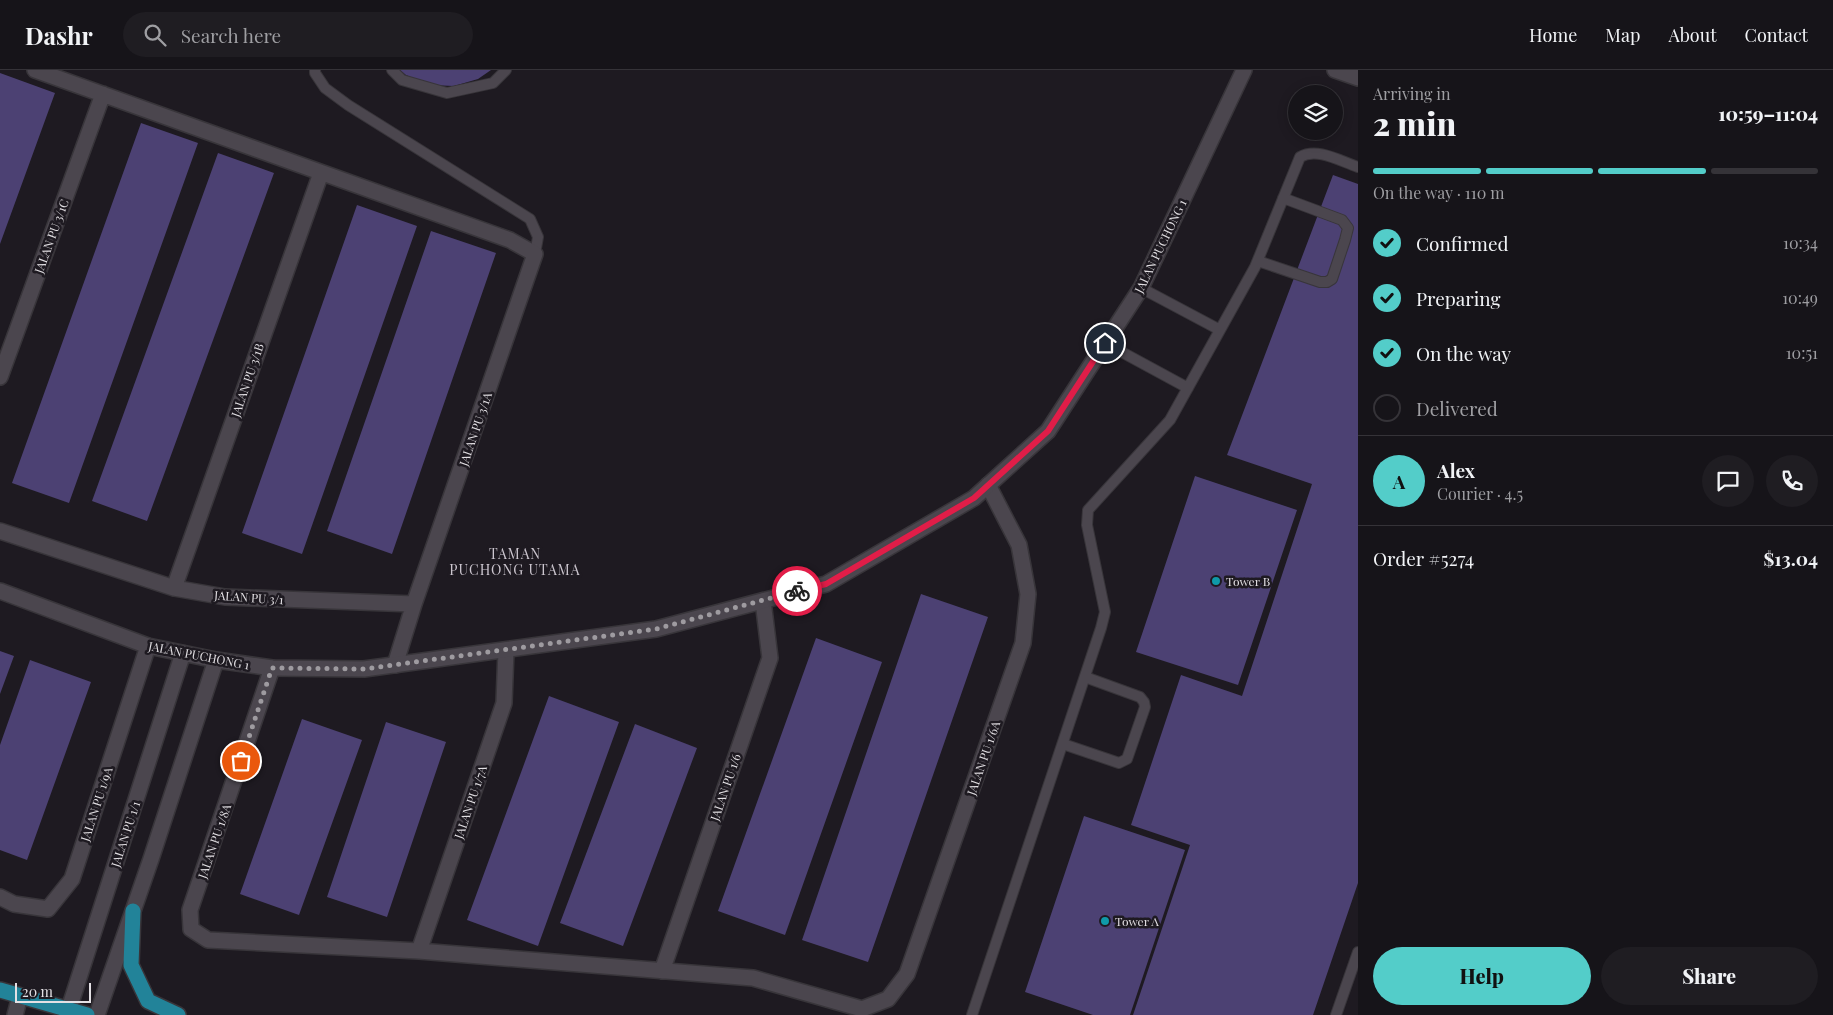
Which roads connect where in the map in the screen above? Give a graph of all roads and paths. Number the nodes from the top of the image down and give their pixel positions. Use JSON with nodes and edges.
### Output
{"nodes":[{"id":1,"x":35,"y":70,"type":"edge"},
{"id":2,"x":315,"y":70,"type":"edge"},
{"id":3,"x":392,"y":70,"type":"edge"},
{"id":4,"x":506,"y":70,"type":"edge"},
{"id":5,"x":1244,"y":70,"type":"edge"},
{"id":6,"x":1335,"y":70,"type":"edge"},
{"id":7,"x":1358,"y":78,"type":"edge"},
{"id":8,"x":103,"y":94,"type":"junction"},
{"id":9,"x":1358,"y":167,"type":"edge"},
{"id":10,"x":321,"y":173,"type":"junction"},
{"id":11,"x":1283,"y":198,"type":"junction"},
{"id":12,"x":536,"y":254,"type":"junction"},
{"id":13,"x":1258,"y":261,"type":"junction"},
{"id":14,"x":1141,"y":288,"type":"junction"},
{"id":15,"x":1220,"y":330,"type":"junction"},
{"id":16,"x":1105,"y":343,"type":"junction"},
{"id":17,"x":0,"y":378,"type":"edge"},
{"id":18,"x":1188,"y":388,"type":"junction"},
{"id":19,"x":988,"y":485,"type":"junction"},
{"id":20,"x":0,"y":531,"type":"edge"},
{"id":21,"x":174,"y":588,"type":"junction"},
{"id":22,"x":0,"y":591,"type":"edge"},
{"id":23,"x":763,"y":600,"type":"junction"},
{"id":24,"x":414,"y":604,"type":"junction"},
{"id":25,"x":148,"y":646,"type":"junction"},
{"id":26,"x":506,"y":650,"type":"junction"},
{"id":27,"x":184,"y":653,"type":"junction"},
{"id":28,"x":216,"y":660,"type":"junction"},
{"id":29,"x":395,"y":665,"type":"junction"},
{"id":30,"x":272,"y":668,"type":"junction"},
{"id":31,"x":1085,"y":677,"type":"junction"},
{"id":32,"x":1063,"y":744,"type":"junction"},
{"id":33,"x":0,"y":897,"type":"edge"},
{"id":34,"x":133,"y":911,"type":"junction"},
{"id":35,"x":419,"y":951,"type":"junction"},
{"id":36,"x":1358,"y":952,"type":"edge"},
{"id":37,"x":662,"y":971,"type":"junction"},
{"id":38,"x":0,"y":990,"type":"edge"},
{"id":39,"x":20,"y":996,"type":"junction"},
{"id":40,"x":68,"y":1012,"type":"edge"},
{"id":41,"x":15,"y":1015,"type":"edge"},
{"id":42,"x":86,"y":1015,"type":"edge"},
{"id":43,"x":97,"y":1015,"type":"edge"},
{"id":44,"x":178,"y":1015,"type":"edge"},
{"id":45,"x":972,"y":1015,"type":"edge"},
{"id":46,"x":1336,"y":1015,"type":"edge"}],
"edges":[{"from":1,"to":8,"type":"street"},
{"from":2,"to":12,"type":"lane"},
{"from":3,"to":4,"type":"lane"},
{"from":5,"to":14,"type":"street","name":"JALAN PUCHONG 1"},
{"from":6,"to":7,"type":"street"},
{"from":8,"to":10,"type":"street"},
{"from":8,"to":17,"type":"street","name":"JALAN PU 3/1C"},
{"from":9,"to":11,"type":"lane"},
{"from":10,"to":12,"type":"street"},
{"from":10,"to":21,"type":"street","name":"JALAN PU 3/1B"},
{"from":11,"to":13,"type":"lane"},
{"from":11,"to":13,"type":"lane"},
{"from":12,"to":24,"type":"street","name":"JALAN PU 3/1A"},
{"from":13,"to":15,"type":"lane"},
{"from":14,"to":15,"type":"lane"},
{"from":14,"to":16,"type":"street","name":"JALAN PUCHONG 1"},
{"from":15,"to":18,"type":"lane"},
{"from":16,"to":18,"type":"lane"},
{"from":16,"to":19,"type":"street","name":"JALAN PUCHONG 1"},
{"from":18,"to":31,"type":"lane"},
{"from":19,"to":23,"type":"street","name":"JALAN PUCHONG 1"},
{"from":19,"to":37,"type":"street","name":"JALAN PU 1/6A"},
{"from":20,"to":21,"type":"street","name":"JALAN PU 3/1"},
{"from":21,"to":24,"type":"street","name":"JALAN PU 3/1"},
{"from":22,"to":25,"type":"street","name":"JALAN PUCHONG 1"},
{"from":23,"to":26,"type":"street","name":"JALAN PUCHONG 1"},
{"from":23,"to":37,"type":"street","name":"JALAN PU 1/6"},
{"from":24,"to":29,"type":"street"},
{"from":25,"to":27,"type":"street","name":"JALAN PUCHONG 1"},
{"from":25,"to":33,"type":"street","name":"JALAN PU 1/9A"},
{"from":26,"to":29,"type":"street","name":"JALAN PUCHONG 1"},
{"from":26,"to":35,"type":"street","name":"JALAN PU 1/7A"},
{"from":27,"to":28,"type":"street","name":"JALAN PUCHONG 1"},
{"from":27,"to":40,"type":"street","name":"JALAN PU 1/1"},
{"from":28,"to":30,"type":"street","name":"JALAN PUCHONG 1"},
{"from":28,"to":34,"type":"street"},
{"from":29,"to":30,"type":"street","name":"JALAN PUCHONG 1"},
{"from":30,"to":35,"type":"street","name":"JALAN PU 1/8A"},
{"from":31,"to":32,"type":"lane"},
{"from":31,"to":32,"type":"lane"},
{"from":32,"to":45,"type":"lane"},
{"from":34,"to":43,"type":"street"},
{"from":34,"to":44,"type":"main road"},
{"from":35,"to":37,"type":"street"},
{"from":36,"to":46,"type":"lane"},
{"from":38,"to":39,"type":"main road"},
{"from":39,"to":40,"type":"main road"},
{"from":39,"to":41,"type":"street"},
{"from":40,"to":42,"type":"main road"}]}
